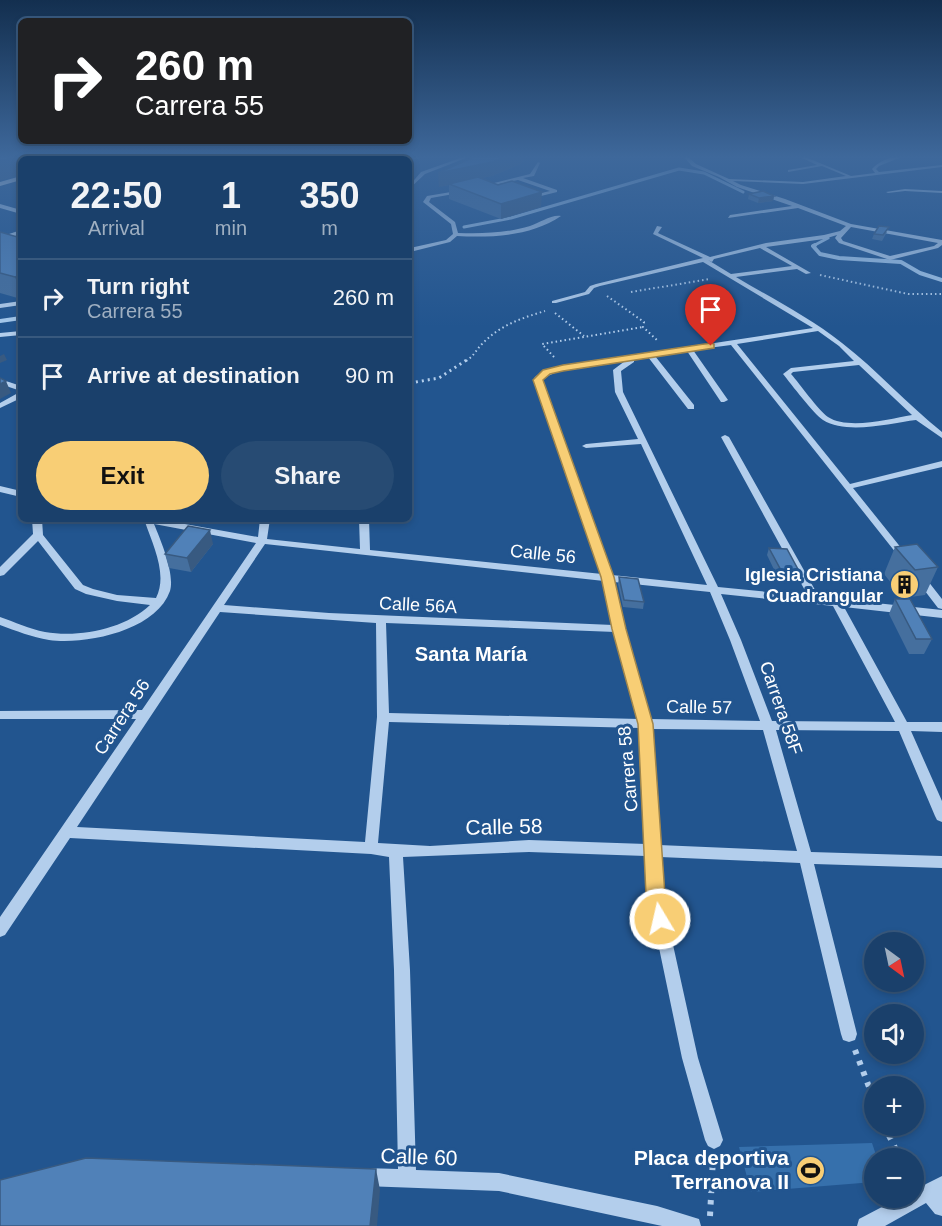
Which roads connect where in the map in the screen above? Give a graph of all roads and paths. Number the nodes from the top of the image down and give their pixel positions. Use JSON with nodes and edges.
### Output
{"nodes":[{"id":1,"x":441,"y":213,"type":"edge"},
{"id":2,"x":754,"y":213,"type":"edge"},
{"id":3,"x":818,"y":213,"type":"edge"},
{"id":4,"x":558,"y":216,"type":"dead end"},
{"id":5,"x":730,"y":217,"type":"dead end"},
{"id":6,"x":659,"y":227,"type":"dead end"},
{"id":7,"x":846,"y":229,"type":"junction"},
{"id":8,"x":18,"y":233,"type":"edge"},
{"id":9,"x":456,"y":234,"type":"junction"},
{"id":10,"x":0,"y":240,"type":"edge"},
{"id":11,"x":942,"y":242,"type":"edge"},
{"id":12,"x":761,"y":246,"type":"junction"},
{"id":13,"x":412,"y":250,"type":"edge"},
{"id":14,"x":709,"y":261,"type":"junction"},
{"id":15,"x":803,"y":270,"type":"junction"},
{"id":16,"x":728,"y":276,"type":"junction"},
{"id":17,"x":629,"y":292,"type":"dead end"},
{"id":18,"x":618,"y":294,"type":"dead end"},
{"id":19,"x":942,"y":294,"type":"edge"},
{"id":20,"x":555,"y":302,"type":"dead end"},
{"id":21,"x":18,"y":303,"type":"edge"},
{"id":22,"x":1,"y":305,"type":"edge"},
{"id":23,"x":562,"y":307,"type":"dead end"},
{"id":24,"x":551,"y":310,"type":"junction"},
{"id":25,"x":643,"y":327,"type":"junction"},
{"id":26,"x":819,"y":330,"type":"junction"},
{"id":27,"x":18,"y":333,"type":"edge"},
{"id":28,"x":0,"y":335,"type":"edge"},
{"id":29,"x":584,"y":337,"type":"junction"},
{"id":30,"x":733,"y":343,"type":"junction"},
{"id":31,"x":689,"y":349,"type":"junction"},
{"id":32,"x":670,"y":352,"type":"junction"},
{"id":33,"x":645,"y":356,"type":"junction"},
{"id":34,"x":860,"y":363,"type":"junction"},
{"id":35,"x":563,"y":368,"type":"junction"},
{"id":36,"x":0,"y":381,"type":"edge"},
{"id":37,"x":412,"y":383,"type":"edge"},
{"id":38,"x":18,"y":388,"type":"edge"},
{"id":39,"x":18,"y":397,"type":"edge"},
{"id":40,"x":724,"y":400,"type":"dead end"},
{"id":41,"x":0,"y":406,"type":"edge"},
{"id":42,"x":691,"y":407,"type":"dead end"},
{"id":43,"x":918,"y":417,"type":"junction"},
{"id":44,"x":942,"y":436,"type":"edge"},
{"id":45,"x":725,"y":437,"type":"dead end"},
{"id":46,"x":643,"y":441,"type":"junction"},
{"id":47,"x":586,"y":446,"type":"dead end"},
{"id":48,"x":942,"y":464,"type":"edge"},
{"id":49,"x":847,"y":488,"type":"junction"},
{"id":50,"x":1,"y":490,"type":"edge"},
{"id":51,"x":18,"y":493,"type":"edge"},
{"id":52,"x":37,"y":522,"type":"edge"},
{"id":53,"x":148,"y":522,"type":"edge"},
{"id":54,"x":163,"y":522,"type":"edge"},
{"id":55,"x":265,"y":522,"type":"edge"},
{"id":56,"x":364,"y":522,"type":"edge"},
{"id":57,"x":38,"y":535,"type":"junction"},
{"id":58,"x":262,"y":541,"type":"junction"},
{"id":59,"x":365,"y":552,"type":"junction"},
{"id":60,"x":0,"y":573,"type":"edge"},
{"id":61,"x":608,"y":577,"type":"junction"},
{"id":62,"x":713,"y":588,"type":"junction"},
{"id":63,"x":815,"y":600,"type":"junction"},
{"id":64,"x":159,"y":602,"type":"junction"},
{"id":65,"x":837,"y":603,"type":"junction"},
{"id":66,"x":942,"y":606,"type":"edge"},
{"id":67,"x":216,"y":608,"type":"junction"},
{"id":68,"x":942,"y":614,"type":"edge"},
{"id":69,"x":381,"y":620,"type":"junction"},
{"id":70,"x":0,"y":621,"type":"edge"},
{"id":71,"x":619,"y":629,"type":"junction"},
{"id":72,"x":146,"y":714,"type":"junction"},
{"id":73,"x":0,"y":715,"type":"edge"},
{"id":74,"x":383,"y":717,"type":"junction"},
{"id":75,"x":646,"y":724,"type":"junction"},
{"id":76,"x":768,"y":726,"type":"junction"},
{"id":77,"x":904,"y":728,"type":"junction"},
{"id":78,"x":942,"y":728,"type":"edge"},
{"id":79,"x":942,"y":816,"type":"edge"},
{"id":80,"x":68,"y":832,"type":"junction"},
{"id":81,"x":371,"y":848,"type":"junction"},
{"id":82,"x":655,"y":850,"type":"junction"},
{"id":83,"x":396,"y":853,"type":"junction"},
{"id":84,"x":805,"y":859,"type":"junction"},
{"id":85,"x":942,"y":862,"type":"edge"},
{"id":86,"x":0,"y":930,"type":"edge"},
{"id":87,"x":849,"y":1034,"type":"joint"},
{"id":88,"x":865,"y":1076,"type":"edge"},
{"id":89,"x":714,"y":1140,"type":"joint"},
{"id":90,"x":350,"y":1177,"type":"edge"},
{"id":91,"x":407,"y":1179,"type":"junction"},
{"id":92,"x":935,"y":1189,"type":"edge"},
{"id":93,"x":942,"y":1207,"type":"edge"},
{"id":94,"x":692,"y":1226,"type":"edge"},
{"id":95,"x":709,"y":1226,"type":"edge"},
{"id":96,"x":866,"y":1226,"type":"edge"}],
"edges":[{"from":1,"to":9,"type":"street"},
{"from":2,"to":5,"type":"street"},
{"from":3,"to":7,"type":"street"},
{"from":4,"to":9,"type":"street"},
{"from":6,"to":14,"type":"street"},
{"from":7,"to":11,"type":"street"},
{"from":7,"to":11,"type":"street"},
{"from":7,"to":12,"type":"street"},
{"from":8,"to":10,"type":"street"},
{"from":9,"to":13,"type":"street"},
{"from":12,"to":14,"type":"street"},
{"from":12,"to":15,"type":"street"},
{"from":14,"to":16,"type":"street"},
{"from":14,"to":20,"type":"street"},
{"from":15,"to":16,"type":"street"},
{"from":15,"to":19,"type":"path"},
{"from":16,"to":17,"type":"path"},
{"from":16,"to":26,"type":"street"},
{"from":18,"to":25,"type":"path"},
{"from":21,"to":22,"type":"street"},
{"from":23,"to":24,"type":"path"},
{"from":24,"to":29,"type":"path"},
{"from":24,"to":37,"type":"path"},
{"from":25,"to":29,"type":"path"},
{"from":25,"to":32,"type":"path"},
{"from":26,"to":30,"type":"street"},
{"from":26,"to":34,"type":"street"},
{"from":27,"to":28,"type":"street"},
{"from":29,"to":35,"type":"path"},
{"from":30,"to":31,"type":"street"},
{"from":30,"to":49,"type":"street"},
{"from":31,"to":32,"type":"street"},
{"from":31,"to":40,"type":"street"},
{"from":32,"to":33,"type":"street"},
{"from":33,"to":35,"type":"street"},
{"from":33,"to":42,"type":"street"},
{"from":33,"to":46,"type":"street","name":"Carrera 58F"},
{"from":34,"to":43,"type":"street"},
{"from":34,"to":43,"type":"street"},
{"from":35,"to":61,"type":"street","name":"Carrera 58"},
{"from":36,"to":38,"type":"street"},
{"from":39,"to":41,"type":"street"},
{"from":43,"to":44,"type":"street"},
{"from":45,"to":63,"type":"street"},
{"from":46,"to":47,"type":"street"},
{"from":46,"to":62,"type":"street","name":"Carrera 58F"},
{"from":48,"to":49,"type":"street"},
{"from":49,"to":66,"type":"street"},
{"from":50,"to":51,"type":"street"},
{"from":52,"to":57,"type":"street"},
{"from":53,"to":64,"type":"street"},
{"from":54,"to":58,"type":"street","name":"Calle 56"},
{"from":55,"to":58,"type":"street","name":"Carrera 56"},
{"from":56,"to":59,"type":"street"},
{"from":57,"to":60,"type":"street"},
{"from":57,"to":64,"type":"street"},
{"from":58,"to":59,"type":"street","name":"Calle 56"},
{"from":58,"to":67,"type":"street","name":"Carrera 56"},
{"from":59,"to":61,"type":"street","name":"Calle 56"},
{"from":61,"to":62,"type":"street","name":"Calle 56"},
{"from":61,"to":71,"type":"street","name":"Carrera 58"},
{"from":62,"to":63,"type":"street","name":"Calle 56"},
{"from":62,"to":76,"type":"street","name":"Carrera 58F"},
{"from":63,"to":65,"type":"street","name":"Calle 56"},
{"from":64,"to":70,"type":"street"},
{"from":65,"to":68,"type":"street","name":"Calle 56"},
{"from":65,"to":77,"type":"street"},
{"from":67,"to":69,"type":"street","name":"Calle 56A"},
{"from":67,"to":72,"type":"street","name":"Carrera 56"},
{"from":69,"to":71,"type":"street","name":"Calle 56A"},
{"from":69,"to":74,"type":"street"},
{"from":71,"to":75,"type":"street","name":"Carrera 58"},
{"from":72,"to":73,"type":"street"},
{"from":72,"to":80,"type":"street","name":"Carrera 56"},
{"from":74,"to":75,"type":"street","name":"Calle 57"},
{"from":74,"to":81,"type":"street"},
{"from":75,"to":76,"type":"street","name":"Calle 57"},
{"from":75,"to":82,"type":"street","name":"Carrera 58"},
{"from":76,"to":77,"type":"street","name":"Calle 57"},
{"from":76,"to":84,"type":"street","name":"Carrera 58F"},
{"from":77,"to":78,"type":"street","name":"Calle 57"},
{"from":77,"to":79,"type":"street"},
{"from":80,"to":81,"type":"street","name":"Calle 58"},
{"from":80,"to":86,"type":"street","name":"Carrera 56"},
{"from":81,"to":83,"type":"street","name":"Calle 58"},
{"from":82,"to":83,"type":"street","name":"Calle 58"},
{"from":82,"to":84,"type":"street","name":"Calle 58"},
{"from":82,"to":89,"type":"street","name":"Carrera 58"},
{"from":83,"to":91,"type":"street"},
{"from":84,"to":85,"type":"street","name":"Calle 58"},
{"from":84,"to":87,"type":"street","name":"Carrera 58F"},
{"from":87,"to":88,"type":"path"},
{"from":89,"to":95,"type":"path"},
{"from":90,"to":91,"type":"street","name":"Calle 60"},
{"from":91,"to":94,"type":"street","name":"Calle 60"},
{"from":92,"to":93,"type":"street"},
{"from":92,"to":96,"type":"street"}]}
